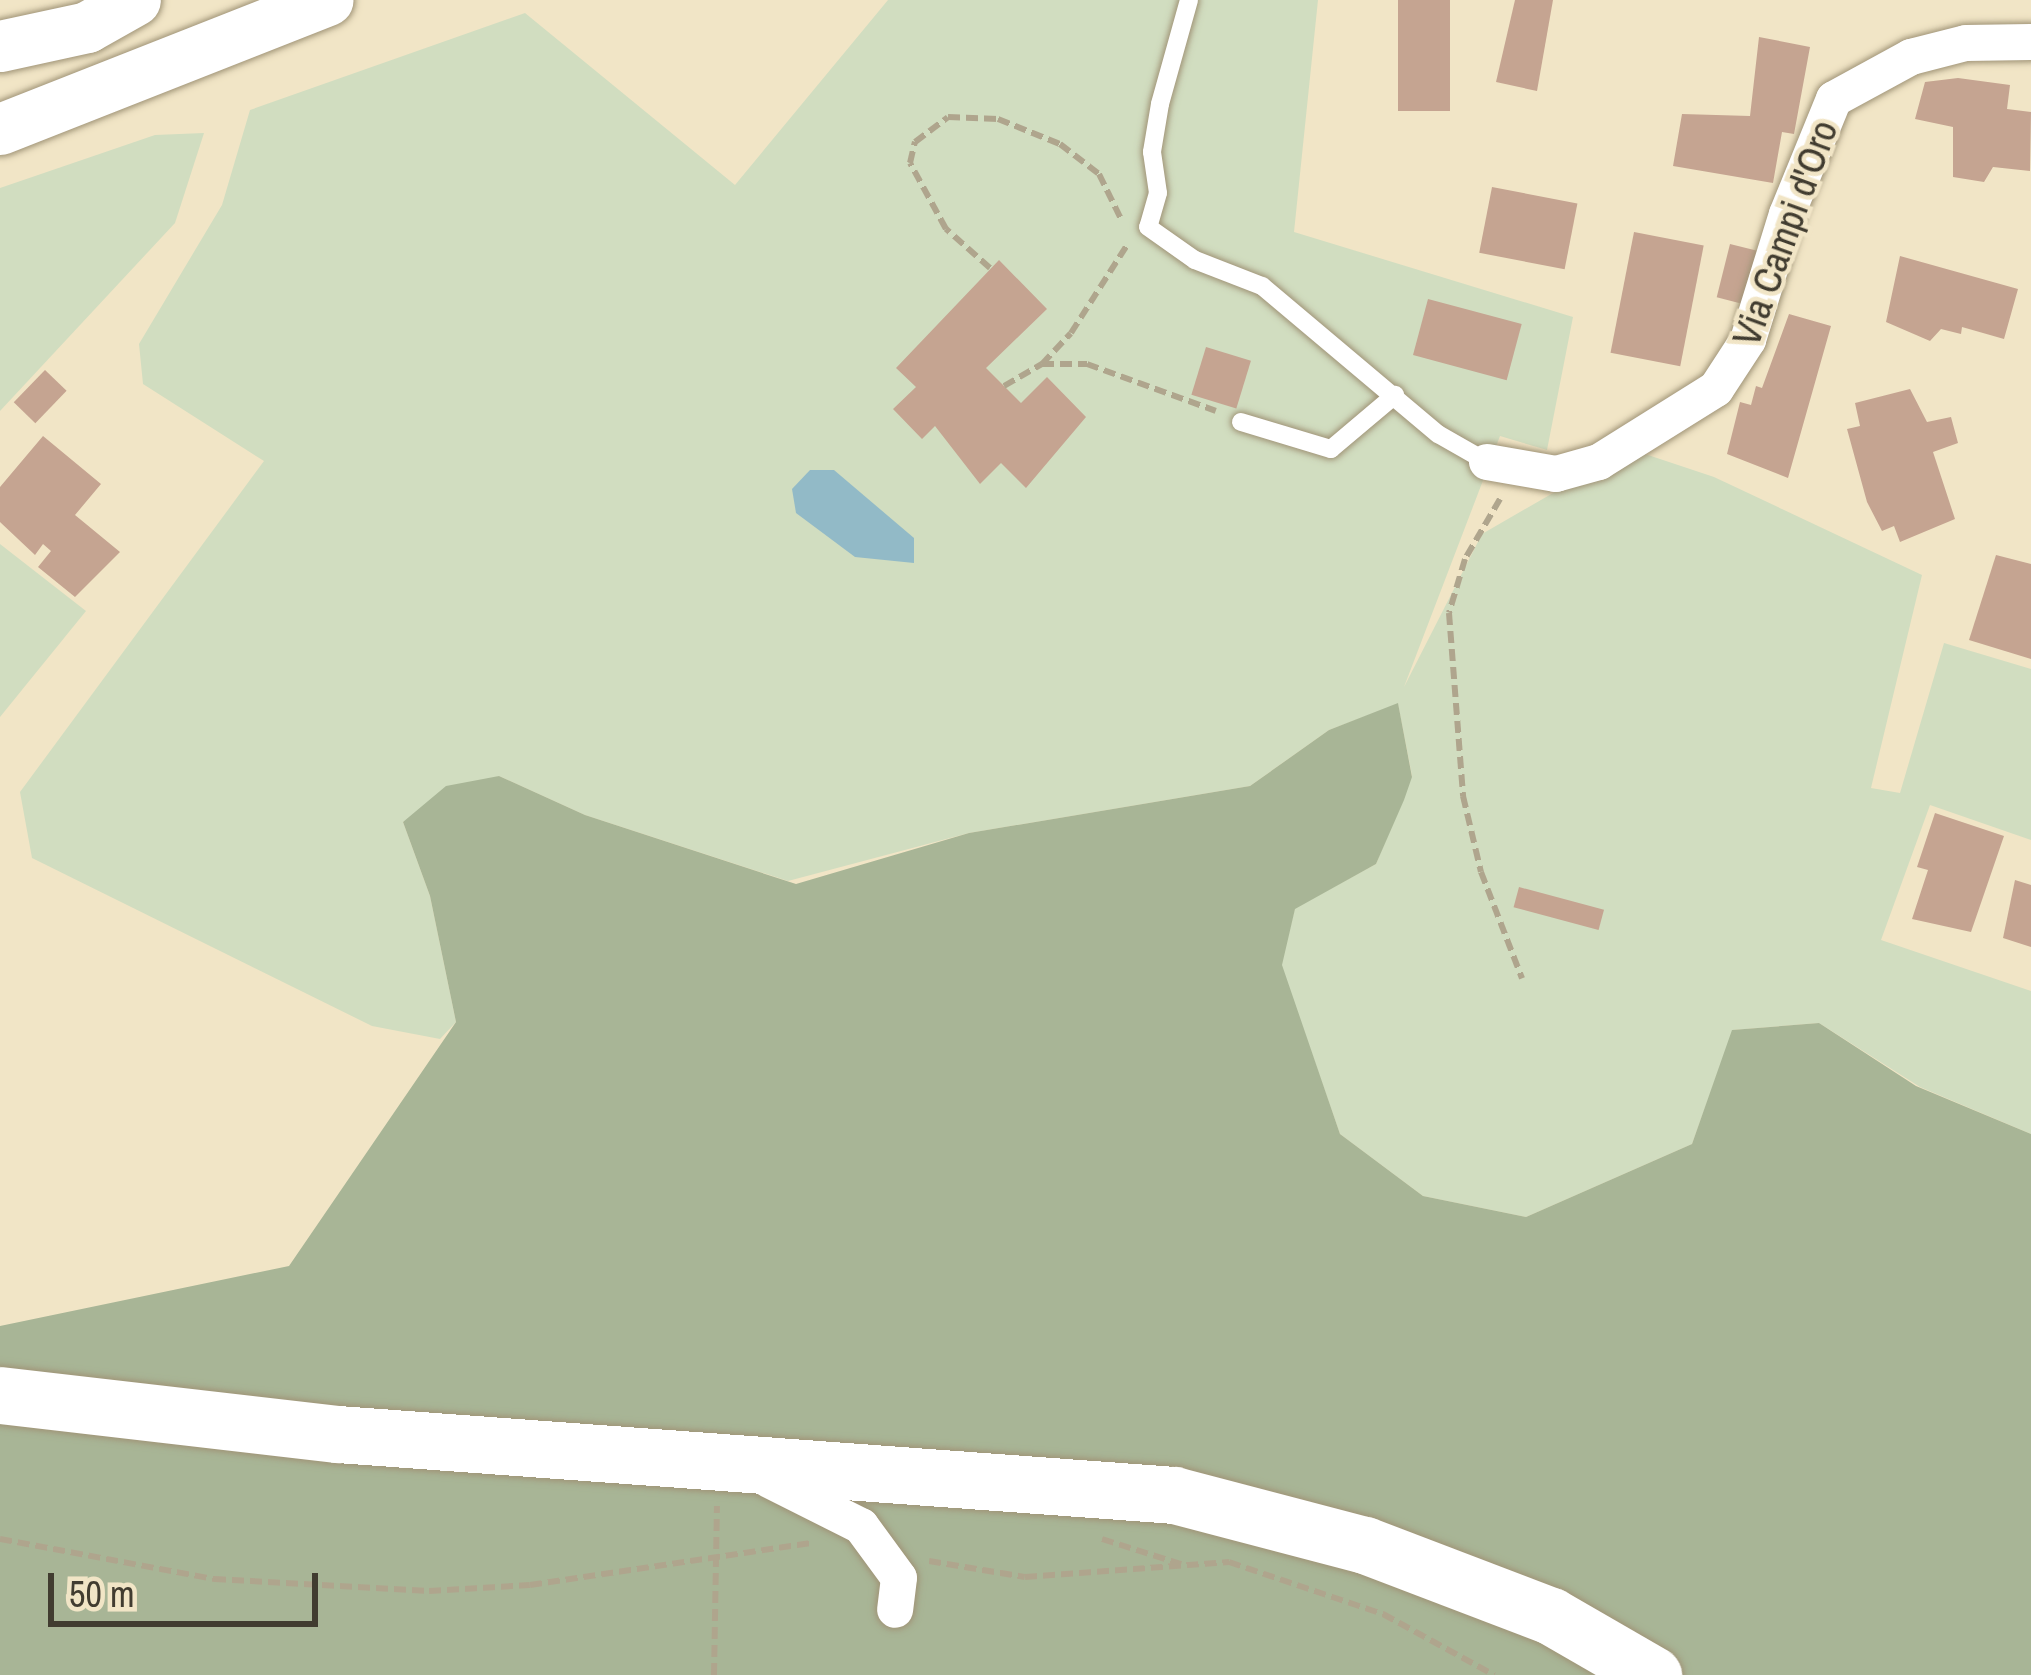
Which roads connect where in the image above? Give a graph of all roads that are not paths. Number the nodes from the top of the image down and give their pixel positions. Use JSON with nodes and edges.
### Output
{"nodes":[{"id":1,"x":135,"y":0,"type":"edge"},
{"id":2,"x":248,"y":0,"type":"edge"},
{"id":3,"x":328,"y":0,"type":"edge"},
{"id":4,"x":1189,"y":0,"type":"edge"},
{"id":5,"x":2031,"y":42,"type":"edge"},
{"id":6,"x":0,"y":46,"type":"edge"},
{"id":7,"x":92,"y":89,"type":"junction"},
{"id":8,"x":0,"y":129,"type":"edge"},
{"id":9,"x":1395,"y":395,"type":"junction"},
{"id":10,"x":1241,"y":422,"type":"road end"},
{"id":11,"x":1502,"y":466,"type":"joint"},
{"id":12,"x":0,"y":1395,"type":"edge"},
{"id":13,"x":719,"y":1461,"type":"junction"},
{"id":14,"x":895,"y":1610,"type":"dead end"},
{"id":15,"x":1653,"y":1675,"type":"edge"}],
"edges":[{"from":1,"to":6,"type":"street"},
{"from":2,"to":7,"type":"street"},
{"from":3,"to":7,"type":"street"},
{"from":4,"to":9,"type":"lane"},
{"from":5,"to":11,"type":"street","name":"Via Campi d'Oro"},
{"from":7,"to":8,"type":"street"},
{"from":9,"to":10,"type":"lane"},
{"from":9,"to":11,"type":"lane"},
{"from":12,"to":13,"type":"main road"},
{"from":13,"to":14,"type":"street"},
{"from":13,"to":15,"type":"main road"}]}
